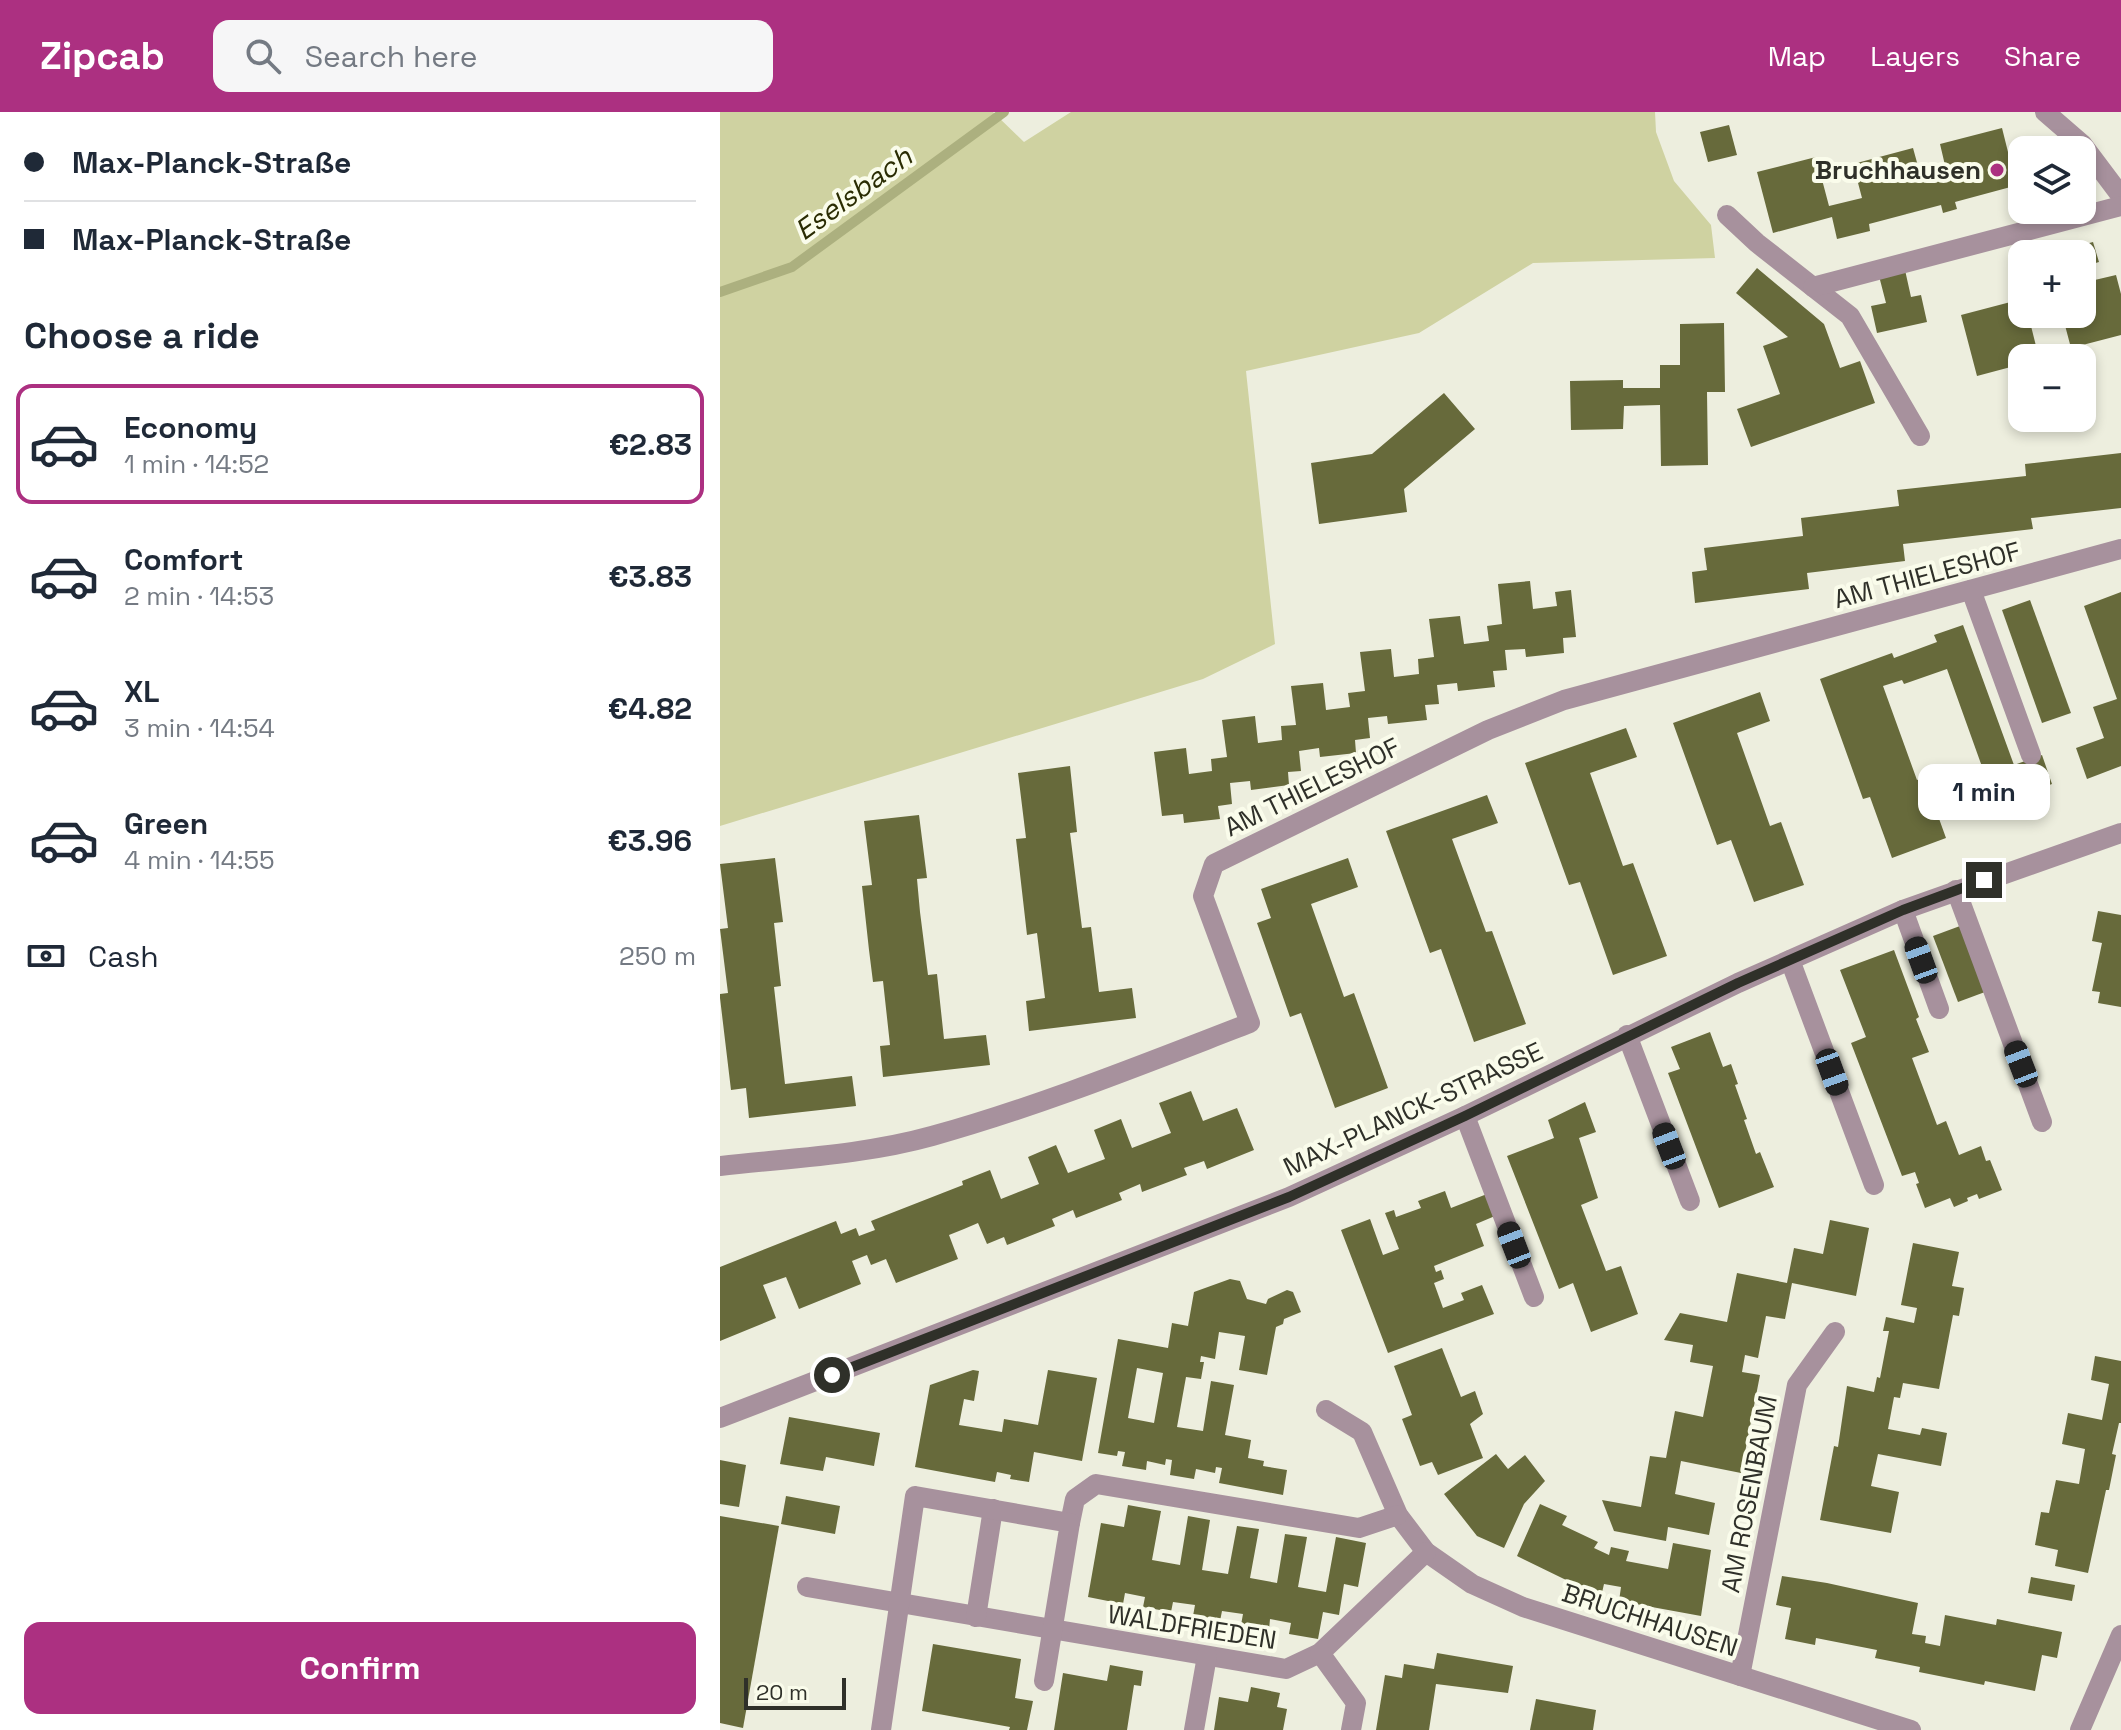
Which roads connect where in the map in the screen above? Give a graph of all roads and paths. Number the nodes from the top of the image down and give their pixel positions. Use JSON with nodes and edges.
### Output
{"nodes":[{"id":1,"x":2045,"y":112,"type":"edge"},
{"id":2,"x":2121,"y":196,"type":"edge"},
{"id":3,"x":2121,"y":206,"type":"edge"},
{"id":4,"x":1727,"y":215,"type":"dead end"},
{"id":5,"x":1813,"y":287,"type":"junction"},
{"id":6,"x":1920,"y":436,"type":"dead end"},
{"id":7,"x":2121,"y":549,"type":"edge"},
{"id":8,"x":1971,"y":590,"type":"junction"},
{"id":9,"x":2031,"y":755,"type":"dead end"},
{"id":10,"x":2121,"y":833,"type":"edge"},
{"id":11,"x":1956,"y":890,"type":"junction"},
{"id":12,"x":1903,"y":910,"type":"junction"},
{"id":13,"x":1790,"y":960,"type":"junction"},
{"id":14,"x":1939,"y":1009,"type":"dead end"},
{"id":15,"x":1627,"y":1035,"type":"junction"},
{"id":16,"x":1465,"y":1116,"type":"junction"},
{"id":17,"x":2042,"y":1122,"type":"dead end"},
{"id":18,"x":720,"y":1166,"type":"edge"},
{"id":19,"x":1874,"y":1185,"type":"dead end"},
{"id":20,"x":1690,"y":1201,"type":"dead end"},
{"id":21,"x":1534,"y":1297,"type":"dead end"},
{"id":22,"x":1835,"y":1332,"type":"dead end"},
{"id":23,"x":1326,"y":1410,"type":"dead end"},
{"id":24,"x":720,"y":1418,"type":"edge"},
{"id":25,"x":993,"y":1509,"type":"junction"},
{"id":26,"x":1398,"y":1515,"type":"junction"},
{"id":27,"x":1070,"y":1523,"type":"junction"},
{"id":28,"x":1426,"y":1552,"type":"junction"},
{"id":29,"x":807,"y":1587,"type":"dead end"},
{"id":30,"x":900,"y":1604,"type":"junction"},
{"id":31,"x":976,"y":1617,"type":"junction"},
{"id":32,"x":1052,"y":1631,"type":"junction"},
{"id":33,"x":2121,"y":1635,"type":"edge"},
{"id":34,"x":1320,"y":1653,"type":"junction"},
{"id":35,"x":1207,"y":1656,"type":"junction"},
{"id":36,"x":1740,"y":1676,"type":"junction"},
{"id":37,"x":1044,"y":1681,"type":"dead end"},
{"id":38,"x":881,"y":1730,"type":"edge"},
{"id":39,"x":1194,"y":1730,"type":"edge"},
{"id":40,"x":1351,"y":1730,"type":"edge"},
{"id":41,"x":1911,"y":1730,"type":"edge"},
{"id":42,"x":2080,"y":1730,"type":"edge"}],
"edges":[{"from":1,"to":2,"type":"street"},
{"from":3,"to":5,"type":"street"},
{"from":4,"to":5,"type":"street"},
{"from":5,"to":6,"type":"street"},
{"from":7,"to":8,"type":"street","name":"AM THIELESHOF"},
{"from":8,"to":9,"type":"street"},
{"from":8,"to":18,"type":"street","name":"AM THIELESHOF"},
{"from":10,"to":11,"type":"street","name":"MAX-PLANCK-STRASSE"},
{"from":11,"to":12,"type":"street","name":"MAX-PLANCK-STRASSE"},
{"from":11,"to":17,"type":"street"},
{"from":12,"to":13,"type":"street","name":"MAX-PLANCK-STRASSE"},
{"from":12,"to":14,"type":"street"},
{"from":13,"to":15,"type":"street","name":"MAX-PLANCK-STRASSE"},
{"from":13,"to":19,"type":"street"},
{"from":15,"to":16,"type":"street","name":"MAX-PLANCK-STRASSE"},
{"from":15,"to":20,"type":"street"},
{"from":16,"to":21,"type":"street"},
{"from":16,"to":24,"type":"street","name":"MAX-PLANCK-STRASSE"},
{"from":22,"to":36,"type":"street","name":"AM ROSENBAUM"},
{"from":23,"to":26,"type":"street","name":"BRUCHHAUSEN"},
{"from":25,"to":27,"type":"street"},
{"from":25,"to":30,"type":"street"},
{"from":25,"to":31,"type":"street"},
{"from":26,"to":27,"type":"street"},
{"from":26,"to":28,"type":"street","name":"BRUCHHAUSEN"},
{"from":27,"to":32,"type":"street"},
{"from":28,"to":34,"type":"street","name":"WALDFRIEDEN"},
{"from":28,"to":36,"type":"street","name":"BRUCHHAUSEN"},
{"from":29,"to":30,"type":"street","name":"WALDFRIEDEN"},
{"from":30,"to":31,"type":"street","name":"WALDFRIEDEN"},
{"from":30,"to":38,"type":"street"},
{"from":31,"to":32,"type":"street","name":"WALDFRIEDEN"},
{"from":32,"to":35,"type":"street","name":"WALDFRIEDEN"},
{"from":32,"to":37,"type":"street"},
{"from":33,"to":42,"type":"street"},
{"from":34,"to":35,"type":"street","name":"WALDFRIEDEN"},
{"from":34,"to":40,"type":"street"},
{"from":35,"to":39,"type":"street"},
{"from":36,"to":41,"type":"street","name":"BRUCHHAUSEN"}]}
